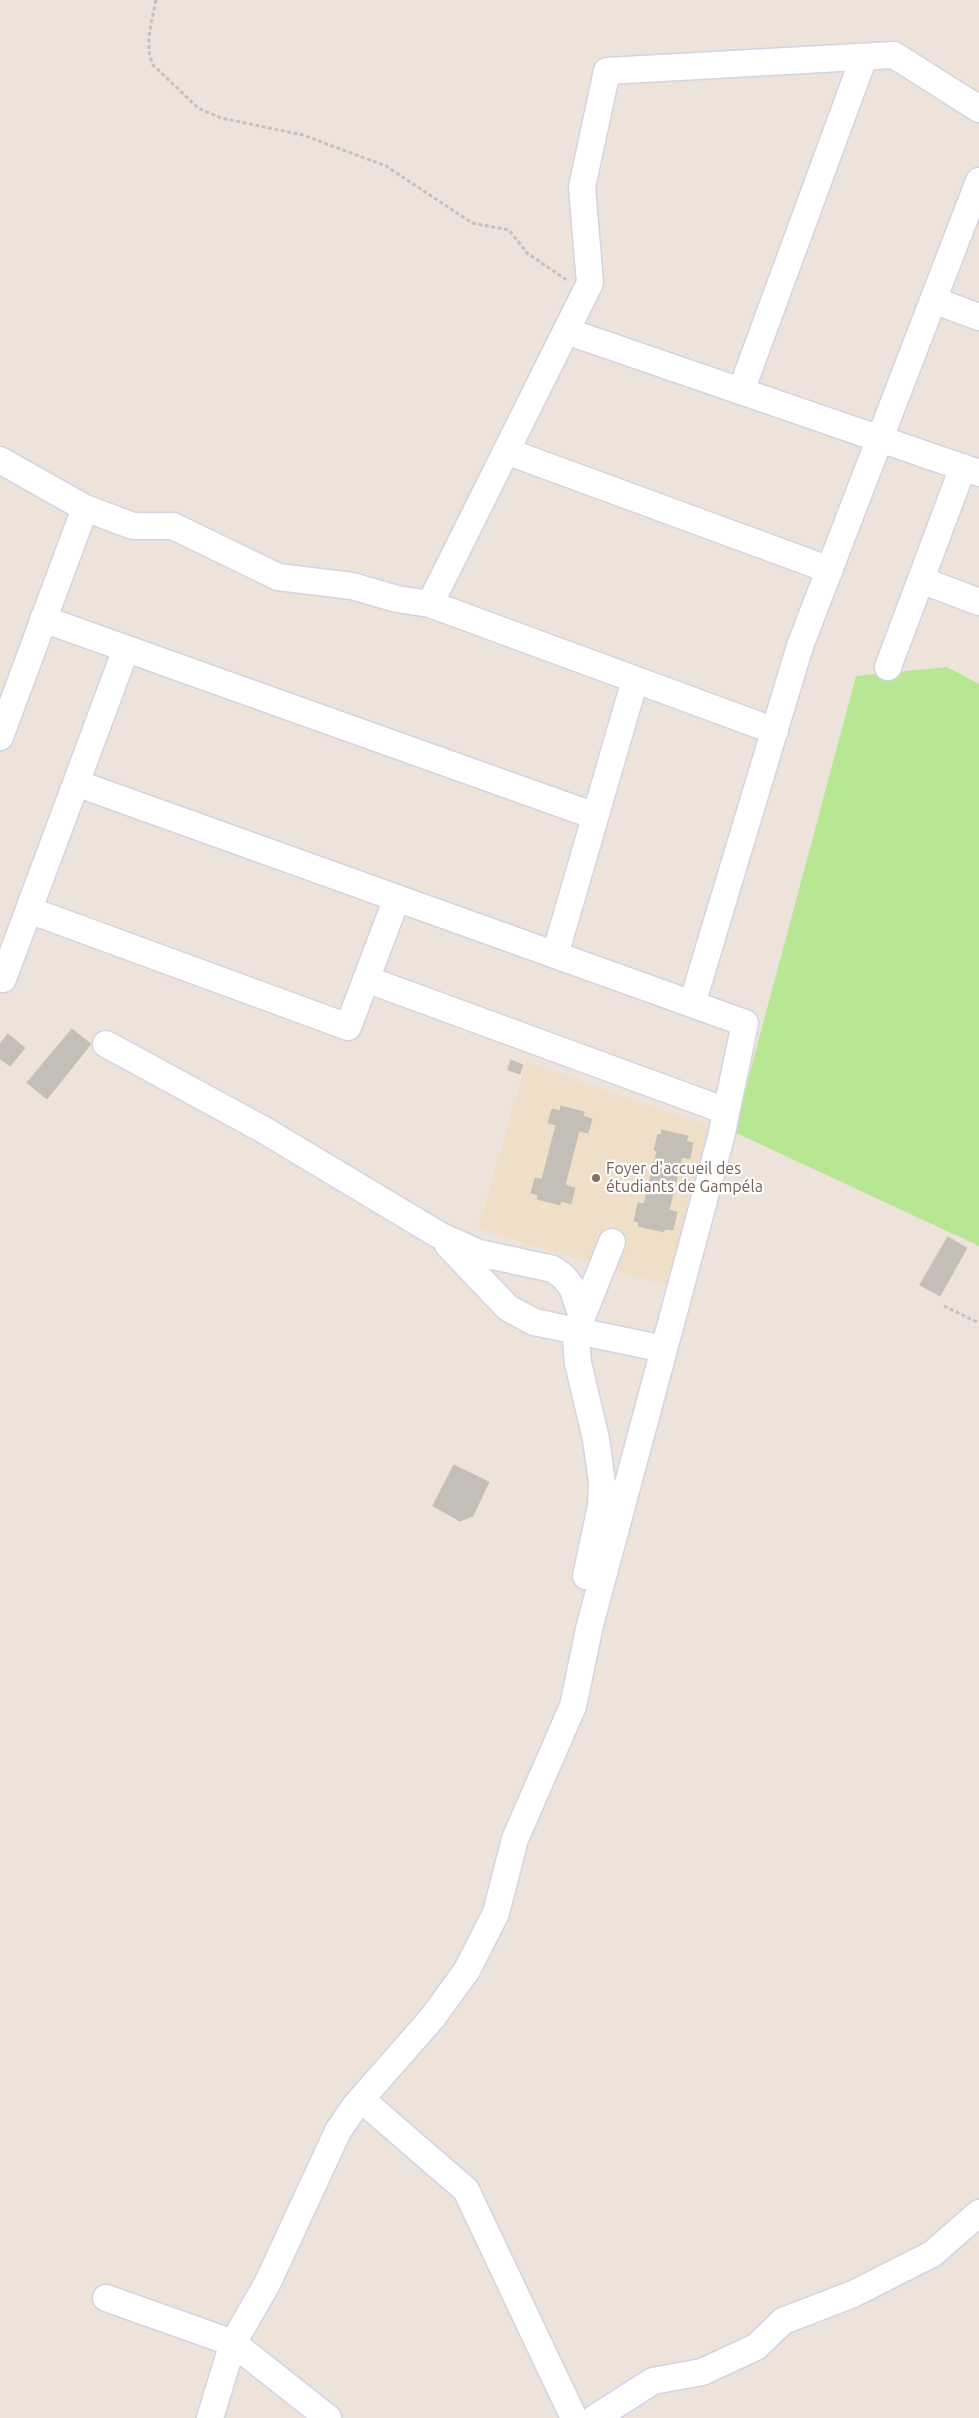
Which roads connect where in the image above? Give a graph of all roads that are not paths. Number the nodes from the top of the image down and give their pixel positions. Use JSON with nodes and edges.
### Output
{"nodes":[{"id":1,"x":864,"y":57,"type":"junction"},
{"id":2,"x":979,"y":109,"type":"edge"},
{"id":3,"x":979,"y":181,"type":"edge"},
{"id":4,"x":934,"y":300,"type":"junction"},
{"id":5,"x":979,"y":317,"type":"edge"},
{"id":6,"x":566,"y":331,"type":"junction"},
{"id":7,"x":740,"y":391,"type":"junction"},
{"id":8,"x":880,"y":439,"type":"junction"},
{"id":9,"x":506,"y":451,"type":"junction"},
{"id":10,"x":0,"y":460,"type":"edge"},
{"id":11,"x":971,"y":470,"type":"edge"},
{"id":12,"x":85,"y":508,"type":"junction"},
{"id":13,"x":830,"y":570,"type":"junction"},
{"id":14,"x":921,"y":580,"type":"junction"},
{"id":15,"x":979,"y":602,"type":"edge"},
{"id":16,"x":430,"y":604,"type":"junction"},
{"id":17,"x":44,"y":619,"type":"junction"},
{"id":18,"x":126,"y":649,"type":"junction"},
{"id":19,"x":888,"y":668,"type":"dead end"},
{"id":20,"x":635,"y":680,"type":"junction"},
{"id":21,"x":775,"y":731,"type":"junction"},
{"id":22,"x":0,"y":736,"type":"edge"},
{"id":23,"x":76,"y":783,"type":"junction"},
{"id":24,"x":595,"y":816,"type":"junction"},
{"id":25,"x":397,"y":898,"type":"junction"},
{"id":26,"x":29,"y":910,"type":"junction"},
{"id":27,"x":555,"y":955,"type":"junction"},
{"id":28,"x":3,"y":979,"type":"dead end"},
{"id":29,"x":366,"y":979,"type":"junction"},
{"id":30,"x":692,"y":1004,"type":"junction"},
{"id":31,"x":106,"y":1044,"type":"dead end"},
{"id":32,"x":726,"y":1111,"type":"junction"},
{"id":33,"x":440,"y":1235,"type":"junction"},
{"id":34,"x":612,"y":1242,"type":"dead end"},
{"id":35,"x":580,"y":1324,"type":"junction"},
{"id":36,"x":664,"y":1350,"type":"junction"},
{"id":37,"x":590,"y":1625,"type":"junction"},
{"id":38,"x":361,"y":2099,"type":"junction"},
{"id":39,"x":979,"y":2213,"type":"edge"},
{"id":40,"x":106,"y":2298,"type":"dead end"},
{"id":41,"x":233,"y":2343,"type":"junction"},
{"id":42,"x":210,"y":2418,"type":"edge"},
{"id":43,"x":328,"y":2418,"type":"edge"},
{"id":44,"x":574,"y":2418,"type":"edge"},
{"id":45,"x":595,"y":2418,"type":"edge"}],
"edges":[{"from":1,"to":2,"type":"street"},
{"from":1,"to":6,"type":"street"},
{"from":1,"to":7,"type":"street"},
{"from":3,"to":4,"type":"street"},
{"from":4,"to":5,"type":"street"},
{"from":4,"to":8,"type":"street"},
{"from":6,"to":7,"type":"street"},
{"from":6,"to":9,"type":"street"},
{"from":7,"to":8,"type":"street"},
{"from":8,"to":11,"type":"street"},
{"from":8,"to":13,"type":"street"},
{"from":9,"to":13,"type":"street"},
{"from":9,"to":16,"type":"street"},
{"from":10,"to":12,"type":"street"},
{"from":11,"to":14,"type":"street"},
{"from":12,"to":16,"type":"street"},
{"from":12,"to":17,"type":"street"},
{"from":13,"to":21,"type":"street"},
{"from":14,"to":15,"type":"street"},
{"from":14,"to":19,"type":"street"},
{"from":16,"to":20,"type":"street"},
{"from":17,"to":18,"type":"street"},
{"from":17,"to":22,"type":"street"},
{"from":18,"to":23,"type":"street"},
{"from":18,"to":24,"type":"street"},
{"from":20,"to":21,"type":"street"},
{"from":20,"to":24,"type":"street"},
{"from":21,"to":30,"type":"street"},
{"from":23,"to":25,"type":"street"},
{"from":23,"to":26,"type":"street"},
{"from":24,"to":27,"type":"street"},
{"from":25,"to":27,"type":"street"},
{"from":25,"to":29,"type":"street"},
{"from":26,"to":28,"type":"street"},
{"from":26,"to":29,"type":"street"},
{"from":27,"to":30,"type":"street"},
{"from":29,"to":32,"type":"street"},
{"from":30,"to":32,"type":"street"},
{"from":31,"to":33,"type":"street"},
{"from":32,"to":36,"type":"street"},
{"from":33,"to":35,"type":"street"},
{"from":33,"to":35,"type":"street"},
{"from":34,"to":35,"type":"street"},
{"from":35,"to":36,"type":"street"},
{"from":35,"to":37,"type":"street"},
{"from":36,"to":37,"type":"street"},
{"from":37,"to":38,"type":"street"},
{"from":38,"to":41,"type":"street"},
{"from":38,"to":44,"type":"street"},
{"from":39,"to":45,"type":"street"},
{"from":40,"to":41,"type":"street"},
{"from":41,"to":42,"type":"street"},
{"from":41,"to":43,"type":"street"}]}
